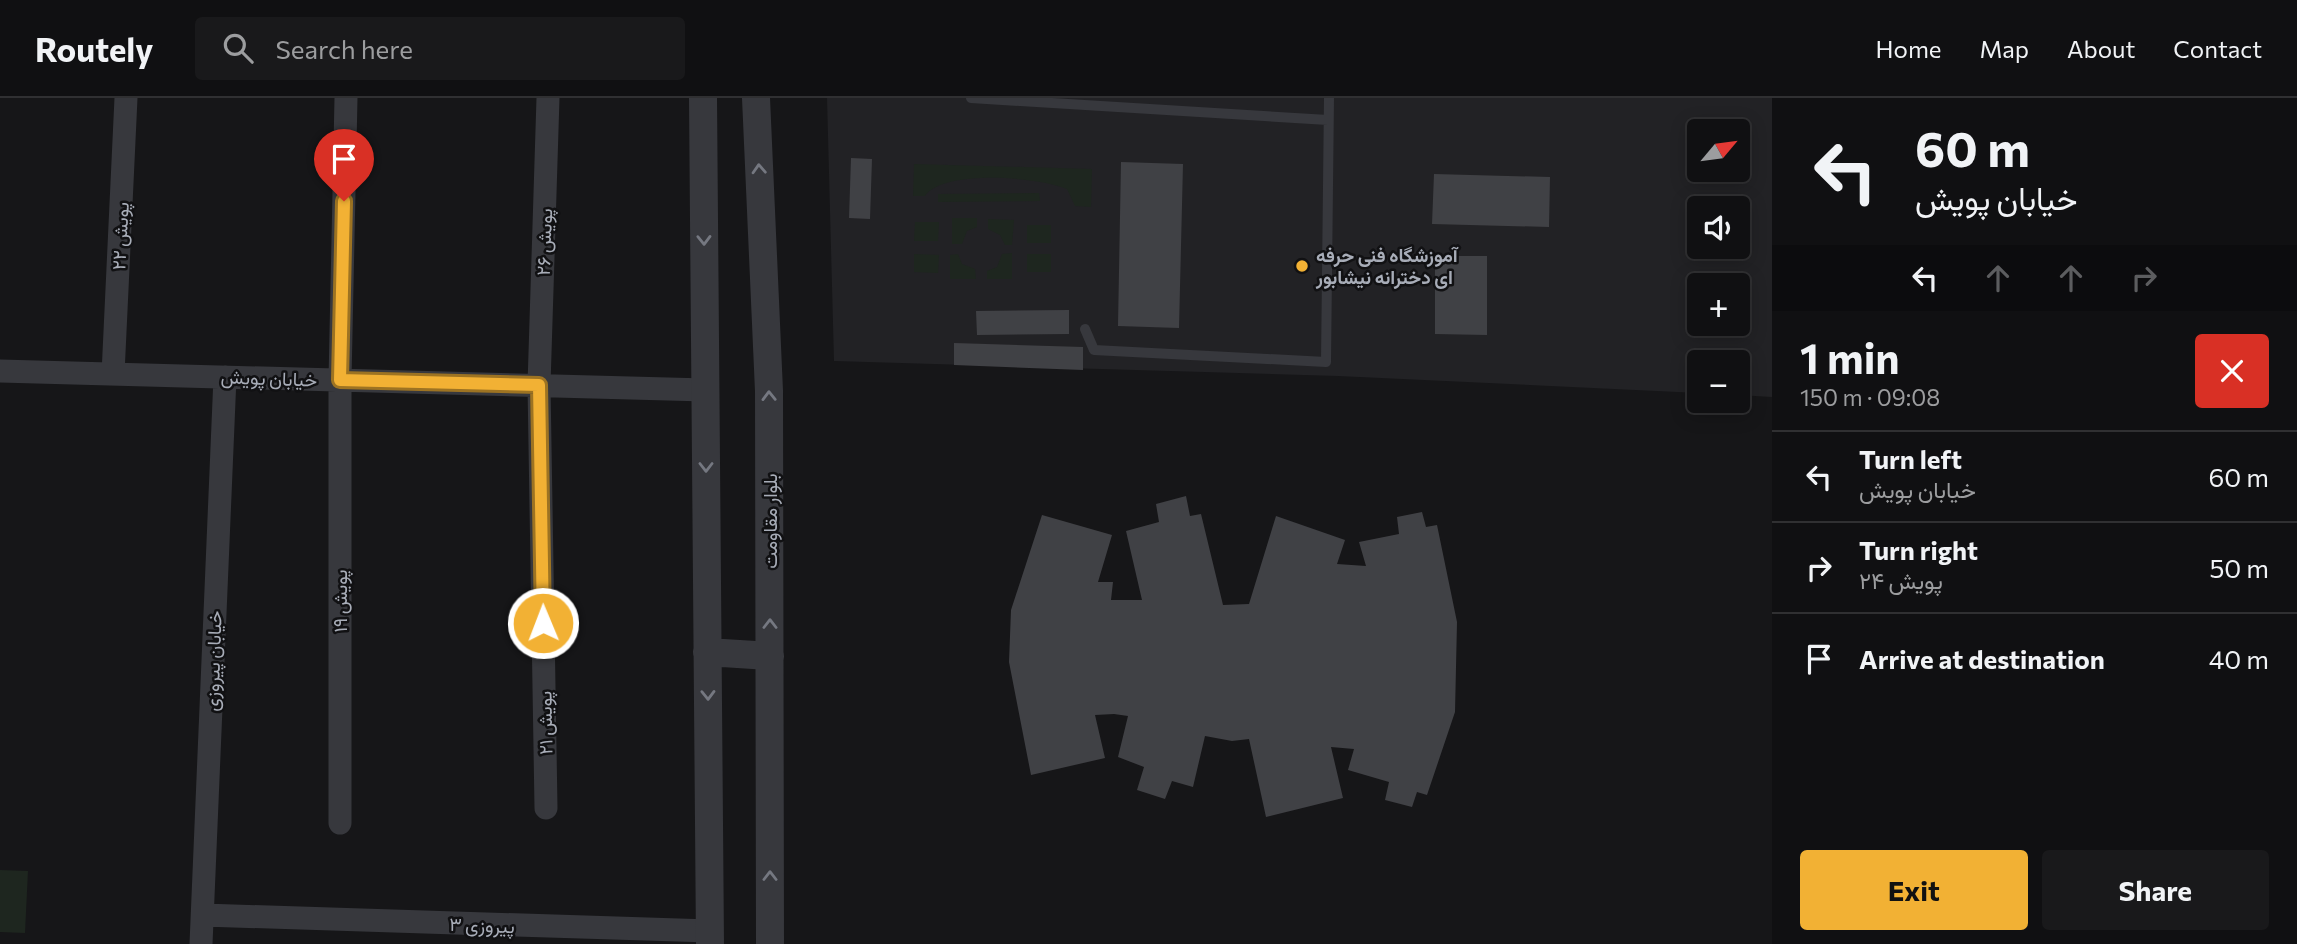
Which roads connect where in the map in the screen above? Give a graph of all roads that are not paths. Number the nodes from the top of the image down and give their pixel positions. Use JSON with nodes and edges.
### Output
{"nodes":[{"id":1,"x":126,"y":98,"type":"edge"},
{"id":2,"x":346,"y":98,"type":"edge"},
{"id":3,"x":548,"y":98,"type":"edge"},
{"id":4,"x":703,"y":98,"type":"edge"},
{"id":5,"x":756,"y":98,"type":"edge"},
{"id":6,"x":971,"y":98,"type":"edge"},
{"id":7,"x":1329,"y":98,"type":"edge"},
{"id":8,"x":1017,"y":99,"type":"edge"},
{"id":9,"x":1328,"y":120,"type":"junction"},
{"id":10,"x":1085,"y":328,"type":"dead end"},
{"id":11,"x":0,"y":371,"type":"edge"},
{"id":12,"x":113,"y":374,"type":"junction"},
{"id":13,"x":225,"y":377,"type":"junction"},
{"id":14,"x":340,"y":380,"type":"junction"},
{"id":15,"x":539,"y":385,"type":"junction"},
{"id":16,"x":706,"y":390,"type":"junction"},
{"id":17,"x":707,"y":652,"type":"junction"},
{"id":18,"x":770,"y":656,"type":"junction"},
{"id":19,"x":546,"y":808,"type":"dead end"},
{"id":20,"x":340,"y":823,"type":"dead end"},
{"id":21,"x":202,"y":915,"type":"junction"},
{"id":22,"x":710,"y":937,"type":"edge"},
{"id":23,"x":201,"y":944,"type":"edge"},
{"id":24,"x":770,"y":944,"type":"edge"}],
"edges":[{"from":1,"to":12,"type":"street","name":"پویش ۲۲"},
{"from":2,"to":14,"type":"street","name":"پویش ۱۹"},
{"from":3,"to":15,"type":"street","name":"پویش ۲۶"},
{"from":4,"to":16,"type":"street","one_way":true},
{"from":18,"to":5,"type":"street","name":"بلوار مقاومت","one_way":true},
{"from":6,"to":8,"type":"lane"},
{"from":7,"to":9,"type":"lane"},
{"from":8,"to":9,"type":"lane"},
{"from":9,"to":10,"type":"lane"},
{"from":11,"to":12,"type":"street","name":"خیابان پویش"},
{"from":12,"to":13,"type":"street","name":"خیابان پویش"},
{"from":13,"to":14,"type":"street","name":"خیابان پویش"},
{"from":13,"to":21,"type":"street","name":"خیابان پیروزی"},
{"from":14,"to":15,"type":"street","name":"خیابان پویش"},
{"from":14,"to":20,"type":"street","name":"پویش ۱۹"},
{"from":15,"to":16,"type":"street","name":"خیابان پویش"},
{"from":15,"to":19,"type":"street","name":"پویش ۲۱"},
{"from":16,"to":17,"type":"street","one_way":true},
{"from":17,"to":18,"type":"street"},
{"from":17,"to":22,"type":"street","one_way":true},
{"from":24,"to":18,"type":"street","name":"بلوار مقاومت","one_way":true},
{"from":21,"to":22,"type":"street","name":"پیروزی ۳"},
{"from":21,"to":23,"type":"street","name":"خیابان پیروزی"}]}
